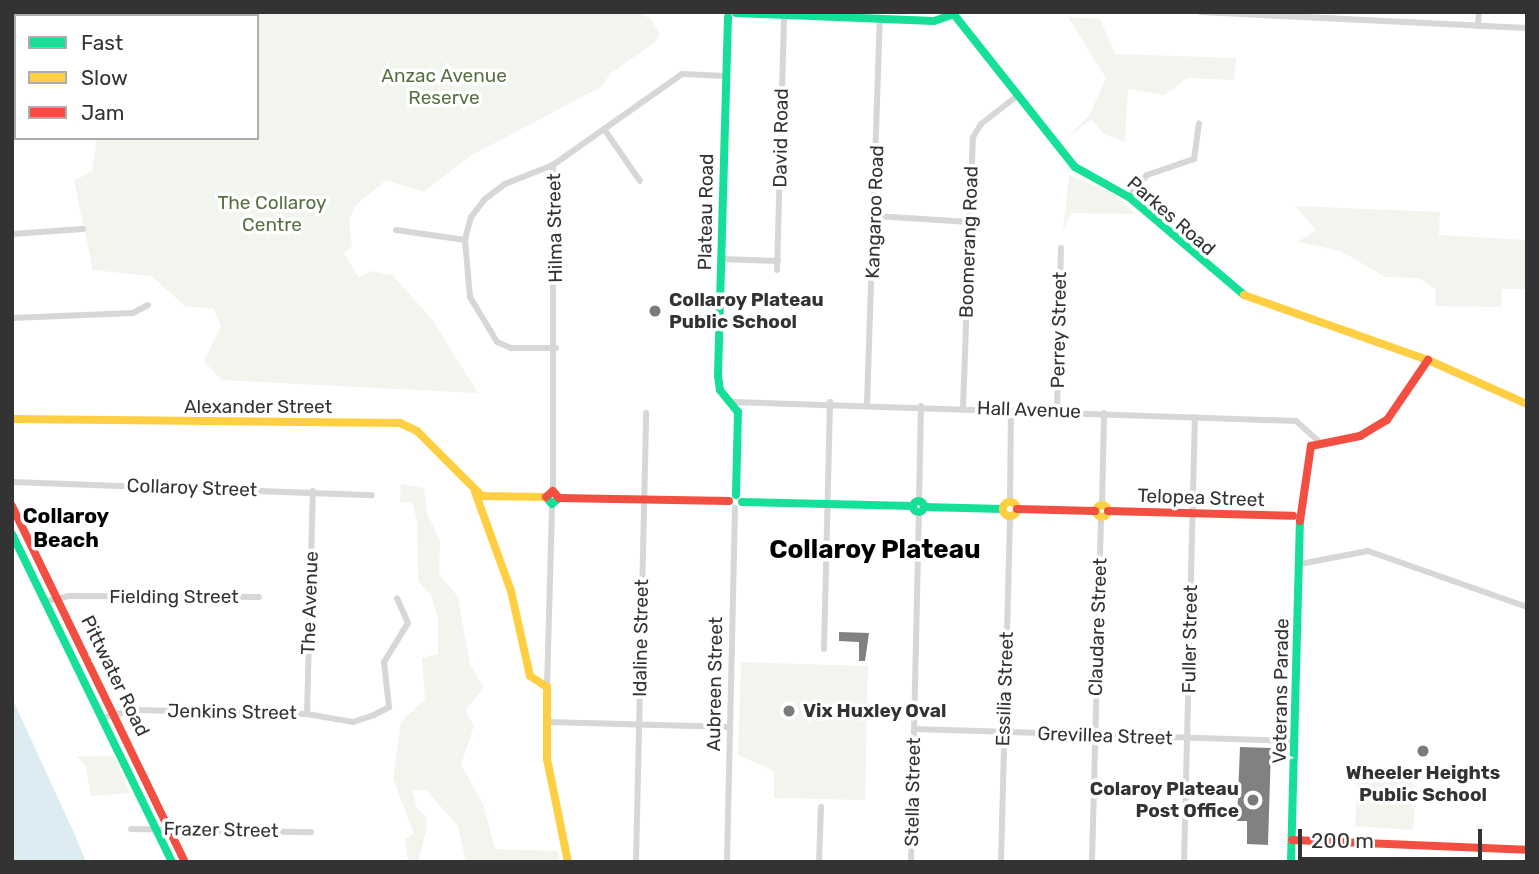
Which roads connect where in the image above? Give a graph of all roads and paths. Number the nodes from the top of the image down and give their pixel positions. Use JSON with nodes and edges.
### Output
{"nodes":[{"id":1,"x":1479,"y":12,"type":"edge"},
{"id":2,"x":953,"y":13,"type":"edge"},
{"id":3,"x":1204,"y":13,"type":"edge"},
{"id":4,"x":731,"y":14,"type":"edge"},
{"id":5,"x":784,"y":15,"type":"junction"},
{"id":6,"x":880,"y":20,"type":"junction"},
{"id":7,"x":1478,"y":26,"type":"junction"},
{"id":8,"x":1527,"y":28,"type":"edge"},
{"id":9,"x":725,"y":76,"type":"junction"},
{"id":10,"x":1017,"y":96,"type":"junction"},
{"id":11,"x":1199,"y":123,"type":"dead end"},
{"id":12,"x":604,"y":129,"type":"junction"},
{"id":13,"x":553,"y":165,"type":"junction"},
{"id":14,"x":640,"y":181,"type":"dead end"},
{"id":15,"x":1129,"y":197,"type":"junction"},
{"id":16,"x":875,"y":216,"type":"junction"},
{"id":17,"x":970,"y":222,"type":"junction"},
{"id":18,"x":83,"y":229,"type":"dead end"},
{"id":19,"x":396,"y":230,"type":"dead end"},
{"id":20,"x":12,"y":234,"type":"edge"},
{"id":21,"x":465,"y":240,"type":"junction"},
{"id":22,"x":1061,"y":248,"type":"dead end"},
{"id":23,"x":721,"y":259,"type":"junction"},
{"id":24,"x":778,"y":261,"type":"junction"},
{"id":25,"x":777,"y":270,"type":"dead end"},
{"id":26,"x":148,"y":306,"type":"dead end"},
{"id":27,"x":12,"y":318,"type":"edge"},
{"id":28,"x":556,"y":348,"type":"junction"},
{"id":29,"x":1428,"y":359,"type":"junction"},
{"id":30,"x":733,"y":402,"type":"junction"},
{"id":31,"x":830,"y":402,"type":"junction"},
{"id":32,"x":867,"y":404,"type":"junction"},
{"id":33,"x":1527,"y":404,"type":"edge"},
{"id":34,"x":921,"y":406,"type":"junction"},
{"id":35,"x":963,"y":408,"type":"junction"},
{"id":36,"x":1011,"y":410,"type":"junction"},
{"id":37,"x":1057,"y":411,"type":"junction"},
{"id":38,"x":646,"y":413,"type":"dead end"},
{"id":39,"x":1104,"y":413,"type":"junction"},
{"id":40,"x":1195,"y":417,"type":"junction"},
{"id":41,"x":12,"y":419,"type":"edge"},
{"id":42,"x":1318,"y":441,"type":"junction"},
{"id":43,"x":12,"y":482,"type":"edge"},
{"id":44,"x":313,"y":491,"type":"junction"},
{"id":45,"x":475,"y":492,"type":"junction"},
{"id":46,"x":372,"y":495,"type":"dead end"},
{"id":47,"x":553,"y":497,"type":"junction"},
{"id":48,"x":644,"y":499,"type":"junction"},
{"id":49,"x":736,"y":501,"type":"junction"},
{"id":50,"x":827,"y":504,"type":"junction"},
{"id":51,"x":12,"y":506,"type":"edge"},
{"id":52,"x":919,"y":506,"type":"junction"},
{"id":53,"x":1010,"y":509,"type":"junction"},
{"id":54,"x":1102,"y":511,"type":"junction"},
{"id":55,"x":1193,"y":513,"type":"junction"},
{"id":56,"x":1298,"y":517,"type":"junction"},
{"id":57,"x":12,"y":534,"type":"edge"},
{"id":58,"x":1300,"y":564,"type":"junction"},
{"id":59,"x":259,"y":597,"type":"dead end"},
{"id":60,"x":59,"y":598,"type":"junction"},
{"id":61,"x":397,"y":598,"type":"dead end"},
{"id":62,"x":47,"y":601,"type":"junction"},
{"id":63,"x":1527,"y":607,"type":"edge"},
{"id":64,"x":824,"y":649,"type":"dead end"},
{"id":65,"x":547,"y":687,"type":"junction"},
{"id":66,"x":117,"y":713,"type":"junction"},
{"id":67,"x":307,"y":714,"type":"junction"},
{"id":68,"x":105,"y":717,"type":"junction"},
{"id":69,"x":547,"y":722,"type":"junction"},
{"id":70,"x":639,"y":724,"type":"junction"},
{"id":71,"x":730,"y":727,"type":"junction"},
{"id":72,"x":915,"y":729,"type":"junction"},
{"id":73,"x":1004,"y":733,"type":"junction"},
{"id":74,"x":1095,"y":736,"type":"junction"},
{"id":75,"x":1188,"y":738,"type":"junction"},
{"id":76,"x":1296,"y":741,"type":"junction"},
{"id":77,"x":821,"y":807,"type":"dead end"},
{"id":78,"x":131,"y":829,"type":"dead end"},
{"id":79,"x":157,"y":829,"type":"junction"},
{"id":80,"x":170,"y":829,"type":"junction"},
{"id":81,"x":311,"y":832,"type":"dead end"},
{"id":82,"x":1292,"y":840,"type":"junction"},
{"id":83,"x":1527,"y":850,"type":"edge"},
{"id":84,"x":172,"y":862,"type":"edge"},
{"id":85,"x":184,"y":862,"type":"edge"},
{"id":86,"x":568,"y":862,"type":"edge"},
{"id":87,"x":636,"y":862,"type":"edge"},
{"id":88,"x":727,"y":862,"type":"edge"},
{"id":89,"x":819,"y":862,"type":"edge"},
{"id":90,"x":911,"y":862,"type":"edge"},
{"id":91,"x":1001,"y":862,"type":"edge"},
{"id":92,"x":1092,"y":862,"type":"edge"},
{"id":93,"x":1184,"y":862,"type":"edge"},
{"id":94,"x":1291,"y":862,"type":"edge"}],
"edges":[{"from":1,"to":7,"type":"street"},
{"from":2,"to":6,"type":"main road"},
{"from":2,"to":10,"type":"main road","name":"Parkes Road"},
{"from":3,"to":7,"type":"street"},
{"from":4,"to":5,"type":"main road"},
{"from":4,"to":9,"type":"main road","name":"Plateau Road"},
{"from":5,"to":6,"type":"main road"},
{"from":5,"to":24,"type":"street","name":"David Road"},
{"from":6,"to":16,"type":"street","name":"Kangaroo Road"},
{"from":7,"to":8,"type":"street"},
{"from":9,"to":12,"type":"street","name":"Hilma Street"},
{"from":9,"to":23,"type":"main road","name":"Plateau Road"},
{"from":10,"to":15,"type":"main road","name":"Parkes Road"},
{"from":10,"to":17,"type":"street","name":"Boomerang Road"},
{"from":11,"to":15,"type":"street"},
{"from":12,"to":13,"type":"street","name":"Hilma Street"},
{"from":12,"to":14,"type":"street"},
{"from":13,"to":21,"type":"street"},
{"from":13,"to":28,"type":"street","name":"Hilma Street"},
{"from":15,"to":29,"type":"main road","name":"Parkes Road"},
{"from":16,"to":17,"type":"street"},
{"from":16,"to":32,"type":"street","name":"Kangaroo Road"},
{"from":17,"to":35,"type":"street","name":"Boomerang Road"},
{"from":18,"to":20,"type":"street"},
{"from":19,"to":21,"type":"street"},
{"from":21,"to":28,"type":"street"},
{"from":22,"to":37,"type":"street","name":"Perrey Street"},
{"from":23,"to":24,"type":"street"},
{"from":23,"to":30,"type":"main road","name":"Plateau Road"},
{"from":24,"to":25,"type":"street","name":"David Road"},
{"from":26,"to":27,"type":"street"},
{"from":28,"to":47,"type":"street","name":"Hilma Street"},
{"from":29,"to":33,"type":"main road","name":"Parkes Road"},
{"from":29,"to":42,"type":"main road"},
{"from":30,"to":31,"type":"street","name":"Hall Avenue"},
{"from":30,"to":49,"type":"main road","name":"Aubreen Street"},
{"from":31,"to":32,"type":"street","name":"Hall Avenue"},
{"from":31,"to":50,"type":"street"},
{"from":32,"to":34,"type":"street","name":"Hall Avenue"},
{"from":34,"to":35,"type":"street","name":"Hall Avenue"},
{"from":34,"to":52,"type":"street","name":"Stella Street"},
{"from":35,"to":36,"type":"street","name":"Hall Avenue"},
{"from":36,"to":37,"type":"street","name":"Hall Avenue"},
{"from":36,"to":53,"type":"street","name":"Essilia Street"},
{"from":37,"to":39,"type":"street","name":"Hall Avenue"},
{"from":38,"to":48,"type":"street","name":"Idaline Street"},
{"from":39,"to":40,"type":"street","name":"Hall Avenue"},
{"from":39,"to":54,"type":"street","name":"Claudare Street"},
{"from":40,"to":42,"type":"street","name":"Hall Avenue"},
{"from":40,"to":55,"type":"street","name":"Fuller Street"},
{"from":41,"to":45,"type":"main road","name":"Alexander Street"},
{"from":42,"to":56,"type":"main road","name":"Veterans Parade"},
{"from":43,"to":44,"type":"street","name":"Collaroy Street"},
{"from":44,"to":46,"type":"street","name":"Collaroy Street"},
{"from":44,"to":67,"type":"street","name":"The Avenue"},
{"from":45,"to":47,"type":"main road","name":"Telopea Street"},
{"from":45,"to":65,"type":"main road"},
{"from":47,"to":48,"type":"main road","name":"Telopea Street"},
{"from":47,"to":65,"type":"street","name":"Hilma Street"},
{"from":48,"to":49,"type":"main road","name":"Telopea Street"},
{"from":48,"to":70,"type":"street","name":"Idaline Street"},
{"from":49,"to":50,"type":"main road","name":"Telopea Street"},
{"from":49,"to":71,"type":"street","name":"Aubreen Street"},
{"from":50,"to":52,"type":"main road","name":"Telopea Street"},
{"from":50,"to":64,"type":"street"},
{"from":51,"to":60,"type":"main road","name":"Pittwater Road"},
{"from":52,"to":53,"type":"main road","name":"Telopea Street"},
{"from":52,"to":72,"type":"street","name":"Stella Street"},
{"from":53,"to":54,"type":"main road","name":"Telopea Street"},
{"from":53,"to":73,"type":"street","name":"Essilia Street"},
{"from":54,"to":55,"type":"main road","name":"Telopea Street"},
{"from":54,"to":74,"type":"street","name":"Claudare Street"},
{"from":55,"to":56,"type":"main road","name":"Telopea Street"},
{"from":55,"to":75,"type":"street","name":"Fuller Street"},
{"from":56,"to":58,"type":"main road","name":"Veterans Parade"},
{"from":57,"to":62,"type":"main road","name":"Pittwater Road"},
{"from":58,"to":63,"type":"street"},
{"from":58,"to":76,"type":"main road","name":"Veterans Parade"},
{"from":59,"to":60,"type":"street","name":"Fielding Street"},
{"from":60,"to":62,"type":"street","name":"Fielding Street"},
{"from":60,"to":66,"type":"main road","name":"Pittwater Road"},
{"from":61,"to":67,"type":"street","name":"Jenkins Street"},
{"from":62,"to":68,"type":"main road","name":"Pittwater Road"},
{"from":65,"to":69,"type":"main road"},
{"from":66,"to":67,"type":"street","name":"Jenkins Street"},
{"from":66,"to":68,"type":"street","name":"Jenkins Street"},
{"from":66,"to":80,"type":"main road","name":"Pittwater Road"},
{"from":68,"to":79,"type":"main road","name":"Pittwater Road"},
{"from":69,"to":70,"type":"street"},
{"from":69,"to":86,"type":"main road"},
{"from":70,"to":71,"type":"street"},
{"from":70,"to":87,"type":"street","name":"Idaline Street"},
{"from":71,"to":88,"type":"street","name":"Aubreen Street"},
{"from":72,"to":73,"type":"street","name":"Grevillea Street"},
{"from":72,"to":90,"type":"street","name":"Stella Street"},
{"from":73,"to":74,"type":"street","name":"Grevillea Street"},
{"from":73,"to":91,"type":"street","name":"Essilia Street"},
{"from":74,"to":75,"type":"street","name":"Grevillea Street"},
{"from":74,"to":92,"type":"street","name":"Claudare Street"},
{"from":75,"to":76,"type":"street","name":"Grevillea Street"},
{"from":75,"to":93,"type":"street","name":"Fuller Street"},
{"from":76,"to":82,"type":"main road","name":"Veterans Parade"},
{"from":77,"to":89,"type":"street"},
{"from":78,"to":79,"type":"street","name":"Frazer Street"},
{"from":79,"to":80,"type":"street","name":"Frazer Street"},
{"from":79,"to":84,"type":"main road","name":"Pittwater Road"},
{"from":80,"to":81,"type":"street","name":"Frazer Street"},
{"from":80,"to":85,"type":"main road","name":"Pittwater Road"},
{"from":82,"to":83,"type":"main road"},
{"from":82,"to":94,"type":"main road","name":"Veterans Parade"}]}
